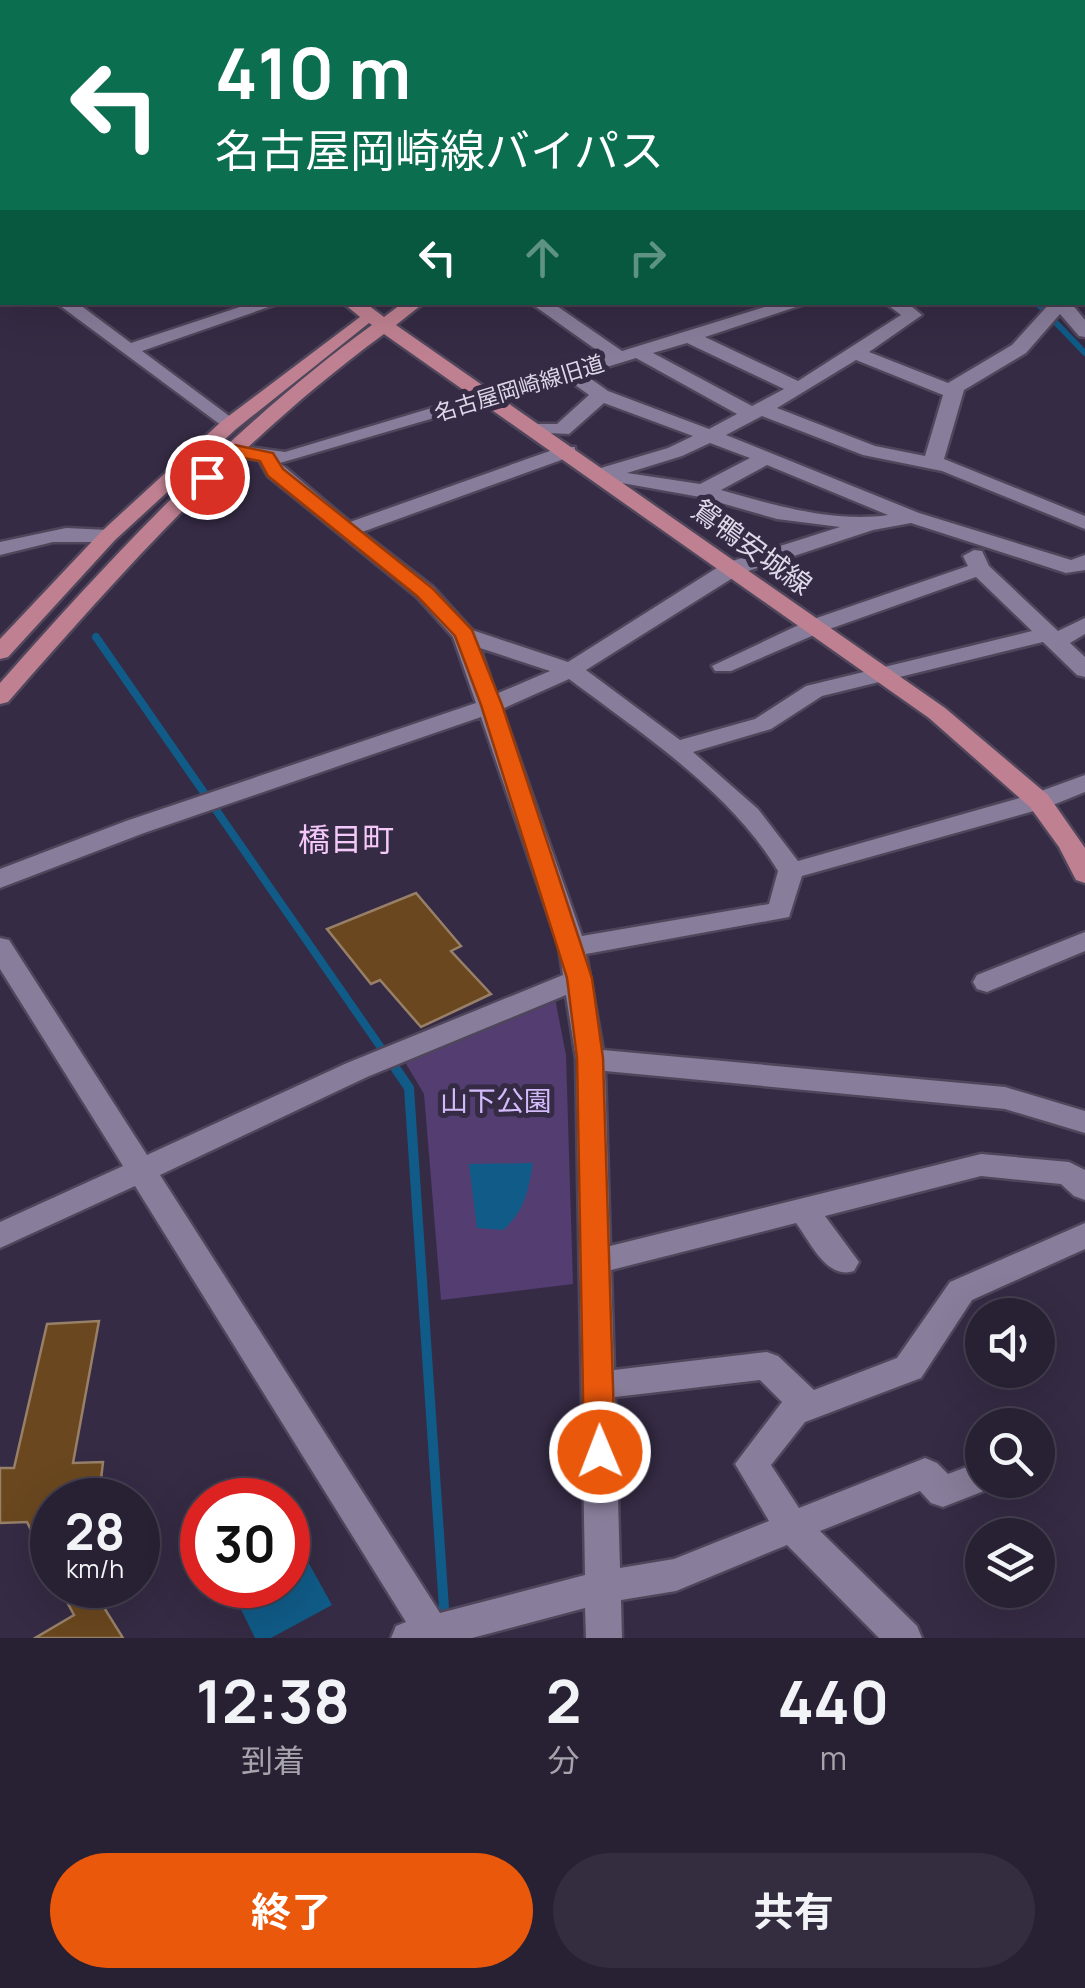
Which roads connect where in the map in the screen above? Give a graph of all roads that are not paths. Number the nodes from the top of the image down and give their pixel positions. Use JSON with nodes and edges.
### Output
{"nodes":[{"id":1,"x":68,"y":305,"type":"edge"},
{"id":2,"x":265,"y":305,"type":"edge"},
{"id":3,"x":403,"y":305,"type":"edge"},
{"id":4,"x":543,"y":305,"type":"edge"},
{"id":5,"x":730,"y":305,"type":"edge"},
{"id":6,"x":792,"y":305,"type":"edge"},
{"id":7,"x":897,"y":305,"type":"edge"},
{"id":8,"x":1058,"y":305,"type":"edge"},
{"id":9,"x":1063,"y":305,"type":"edge"},
{"id":10,"x":372,"y":312,"type":"edge"},
{"id":11,"x":751,"y":318,"type":"junction"},
{"id":12,"x":1085,"y":332,"type":"edge"},
{"id":13,"x":688,"y":336,"type":"junction"},
{"id":14,"x":128,"y":350,"type":"junction"},
{"id":15,"x":854,"y":353,"type":"junction"},
{"id":16,"x":629,"y":355,"type":"junction"},
{"id":17,"x":570,"y":372,"type":"junction"},
{"id":18,"x":799,"y":389,"type":"junction"},
{"id":19,"x":954,"y":392,"type":"junction"},
{"id":20,"x":601,"y":395,"type":"junction"},
{"id":21,"x":488,"y":397,"type":"junction"},
{"id":22,"x":757,"y":412,"type":"junction"},
{"id":23,"x":229,"y":425,"type":"junction"},
{"id":24,"x":534,"y":428,"type":"junction"},
{"id":25,"x":708,"y":436,"type":"junction"},
{"id":26,"x":235,"y":451,"type":"junction"},
{"id":27,"x":568,"y":451,"type":"junction"},
{"id":28,"x":267,"y":457,"type":"junction"},
{"id":29,"x":766,"y":458,"type":"junction"},
{"id":30,"x":933,"y":464,"type":"junction"},
{"id":31,"x":601,"y":474,"type":"junction"},
{"id":32,"x":703,"y":491,"type":"junction"},
{"id":33,"x":912,"y":517,"type":"junction"},
{"id":34,"x":1084,"y":521,"type":"edge"},
{"id":35,"x":870,"y":524,"type":"junction"},
{"id":36,"x":344,"y":532,"type":"junction"},
{"id":37,"x":963,"y":533,"type":"junction"},
{"id":38,"x":108,"y":536,"type":"junction"},
{"id":39,"x":0,"y":549,"type":"edge"},
{"id":40,"x":1085,"y":562,"type":"edge"},
{"id":41,"x":731,"y":569,"type":"junction"},
{"id":42,"x":980,"y":569,"type":"junction"},
{"id":43,"x":1085,"y":625,"type":"edge"},
{"id":44,"x":813,"y":626,"type":"junction"},
{"id":45,"x":464,"y":634,"type":"junction"},
{"id":46,"x":1051,"y":638,"type":"junction"},
{"id":47,"x":0,"y":652,"type":"edge"},
{"id":48,"x":724,"y":666,"type":"dead end"},
{"id":49,"x":571,"y":670,"type":"junction"},
{"id":50,"x":1085,"y":670,"type":"edge"},
{"id":51,"x":884,"y":676,"type":"junction"},
{"id":52,"x":0,"y":697,"type":"edge"},
{"id":53,"x":492,"y":705,"type":"junction"},
{"id":54,"x":676,"y":749,"type":"junction"},
{"id":55,"x":1085,"y":783,"type":"edge"},
{"id":56,"x":1040,"y":801,"type":"junction"},
{"id":57,"x":791,"y":871,"type":"junction"},
{"id":58,"x":1085,"y":874,"type":"edge"},
{"id":59,"x":0,"y":879,"type":"edge"},
{"id":60,"x":1085,"y":941,"type":"edge"},
{"id":61,"x":0,"y":947,"type":"edge"},
{"id":62,"x":572,"y":947,"type":"junction"},
{"id":63,"x":579,"y":978,"type":"junction"},
{"id":64,"x":987,"y":982,"type":"dead end"},
{"id":65,"x":590,"y":1058,"type":"junction"},
{"id":66,"x":1085,"y":1122,"type":"edge"},
{"id":67,"x":142,"y":1172,"type":"junction"},
{"id":68,"x":1085,"y":1188,"type":"edge"},
{"id":69,"x":802,"y":1209,"type":"junction"},
{"id":70,"x":1085,"y":1235,"type":"edge"},
{"id":71,"x":0,"y":1236,"type":"edge"},
{"id":72,"x":595,"y":1262,"type":"junction"},
{"id":73,"x":843,"y":1262,"type":"dead end"},
{"id":74,"x":599,"y":1385,"type":"junction"},
{"id":75,"x":809,"y":1406,"type":"junction"},
{"id":76,"x":965,"y":1483,"type":"edge"},
{"id":77,"x":792,"y":1527,"type":"junction"},
{"id":78,"x":602,"y":1587,"type":"junction"},
{"id":79,"x":425,"y":1635,"type":"edge"},
{"id":80,"x":604,"y":1638,"type":"edge"},
{"id":81,"x":904,"y":1638,"type":"edge"}],
"edges":[{"from":1,"to":14,"type":"street"},
{"from":2,"to":14,"type":"street"},
{"from":3,"to":10,"type":"main road"},
{"from":4,"to":16,"type":"street"},
{"from":5,"to":11,"type":"street"},
{"from":6,"to":11,"type":"street","name":"名古屋岡崎線旧道"},
{"from":7,"to":15,"type":"street"},
{"from":8,"to":19,"type":"street"},
{"from":9,"to":12,"type":"street"},
{"from":10,"to":21,"type":"main road","name":"鴛鴨安城線"},
{"from":10,"to":23,"type":"main road"},
{"from":10,"to":26,"type":"main road"},
{"from":11,"to":13,"type":"street","name":"名古屋岡崎線旧道"},
{"from":13,"to":16,"type":"street","name":"名古屋岡崎線旧道"},
{"from":13,"to":18,"type":"street"},
{"from":14,"to":23,"type":"street"},
{"from":15,"to":18,"type":"street"},
{"from":15,"to":19,"type":"street"},
{"from":16,"to":17,"type":"street","name":"名古屋岡崎線旧道"},
{"from":16,"to":22,"type":"street"},
{"from":17,"to":20,"type":"street"},
{"from":17,"to":21,"type":"street","name":"名古屋岡崎線旧道"},
{"from":18,"to":22,"type":"street"},
{"from":19,"to":30,"type":"street"},
{"from":20,"to":24,"type":"street"},
{"from":20,"to":25,"type":"street"},
{"from":21,"to":24,"type":"main road","name":"鴛鴨安城線"},
{"from":21,"to":28,"type":"street","name":"名古屋岡崎線旧道"},
{"from":22,"to":25,"type":"street"},
{"from":22,"to":30,"type":"street"},
{"from":23,"to":38,"type":"main road"},
{"from":24,"to":27,"type":"main road","name":"鴛鴨安城線"},
{"from":25,"to":29,"type":"street"},
{"from":25,"to":31,"type":"street"},
{"from":26,"to":28,"type":"street","name":"名古屋岡崎線旧道"},
{"from":26,"to":52,"type":"main road"},
{"from":27,"to":31,"type":"main road","name":"鴛鴨安城線"},
{"from":27,"to":36,"type":"street"},
{"from":28,"to":36,"type":"street"},
{"from":29,"to":32,"type":"street"},
{"from":29,"to":33,"type":"street"},
{"from":30,"to":34,"type":"street"},
{"from":31,"to":32,"type":"street"},
{"from":31,"to":41,"type":"main road","name":"鴛鴨安城線"},
{"from":32,"to":35,"type":"street"},
{"from":33,"to":35,"type":"street"},
{"from":33,"to":37,"type":"street"},
{"from":35,"to":41,"type":"street"},
{"from":36,"to":45,"type":"street"},
{"from":37,"to":40,"type":"street"},
{"from":37,"to":42,"type":"street"},
{"from":38,"to":39,"type":"street"},
{"from":38,"to":47,"type":"main road"},
{"from":41,"to":44,"type":"main road","name":"鴛鴨安城線"},
{"from":41,"to":49,"type":"street"},
{"from":42,"to":44,"type":"street"},
{"from":42,"to":46,"type":"street"},
{"from":43,"to":46,"type":"street"},
{"from":44,"to":48,"type":"street"},
{"from":44,"to":51,"type":"main road","name":"鴛鴨安城線"},
{"from":45,"to":49,"type":"street"},
{"from":45,"to":53,"type":"street"},
{"from":46,"to":50,"type":"street"},
{"from":46,"to":51,"type":"street"},
{"from":49,"to":53,"type":"street"},
{"from":49,"to":54,"type":"street"},
{"from":51,"to":54,"type":"street"},
{"from":51,"to":56,"type":"main road","name":"鴛鴨安城線"},
{"from":53,"to":59,"type":"street"},
{"from":53,"to":62,"type":"street"},
{"from":54,"to":57,"type":"street"},
{"from":55,"to":56,"type":"street"},
{"from":56,"to":57,"type":"street"},
{"from":56,"to":58,"type":"main road","name":"鴛鴨安城線"},
{"from":57,"to":62,"type":"street"},
{"from":60,"to":64,"type":"street"},
{"from":61,"to":67,"type":"street"},
{"from":62,"to":63,"type":"street"},
{"from":63,"to":65,"type":"street"},
{"from":63,"to":67,"type":"street"},
{"from":65,"to":66,"type":"street"},
{"from":65,"to":72,"type":"street"},
{"from":67,"to":71,"type":"street"},
{"from":67,"to":79,"type":"street"},
{"from":68,"to":69,"type":"street"},
{"from":69,"to":72,"type":"street"},
{"from":69,"to":73,"type":"street"},
{"from":70,"to":75,"type":"street"},
{"from":72,"to":74,"type":"street"},
{"from":74,"to":75,"type":"street"},
{"from":74,"to":78,"type":"street"},
{"from":75,"to":77,"type":"street"},
{"from":76,"to":77,"type":"street"},
{"from":77,"to":78,"type":"street"},
{"from":77,"to":81,"type":"street"},
{"from":78,"to":79,"type":"street"},
{"from":78,"to":80,"type":"street"}]}
